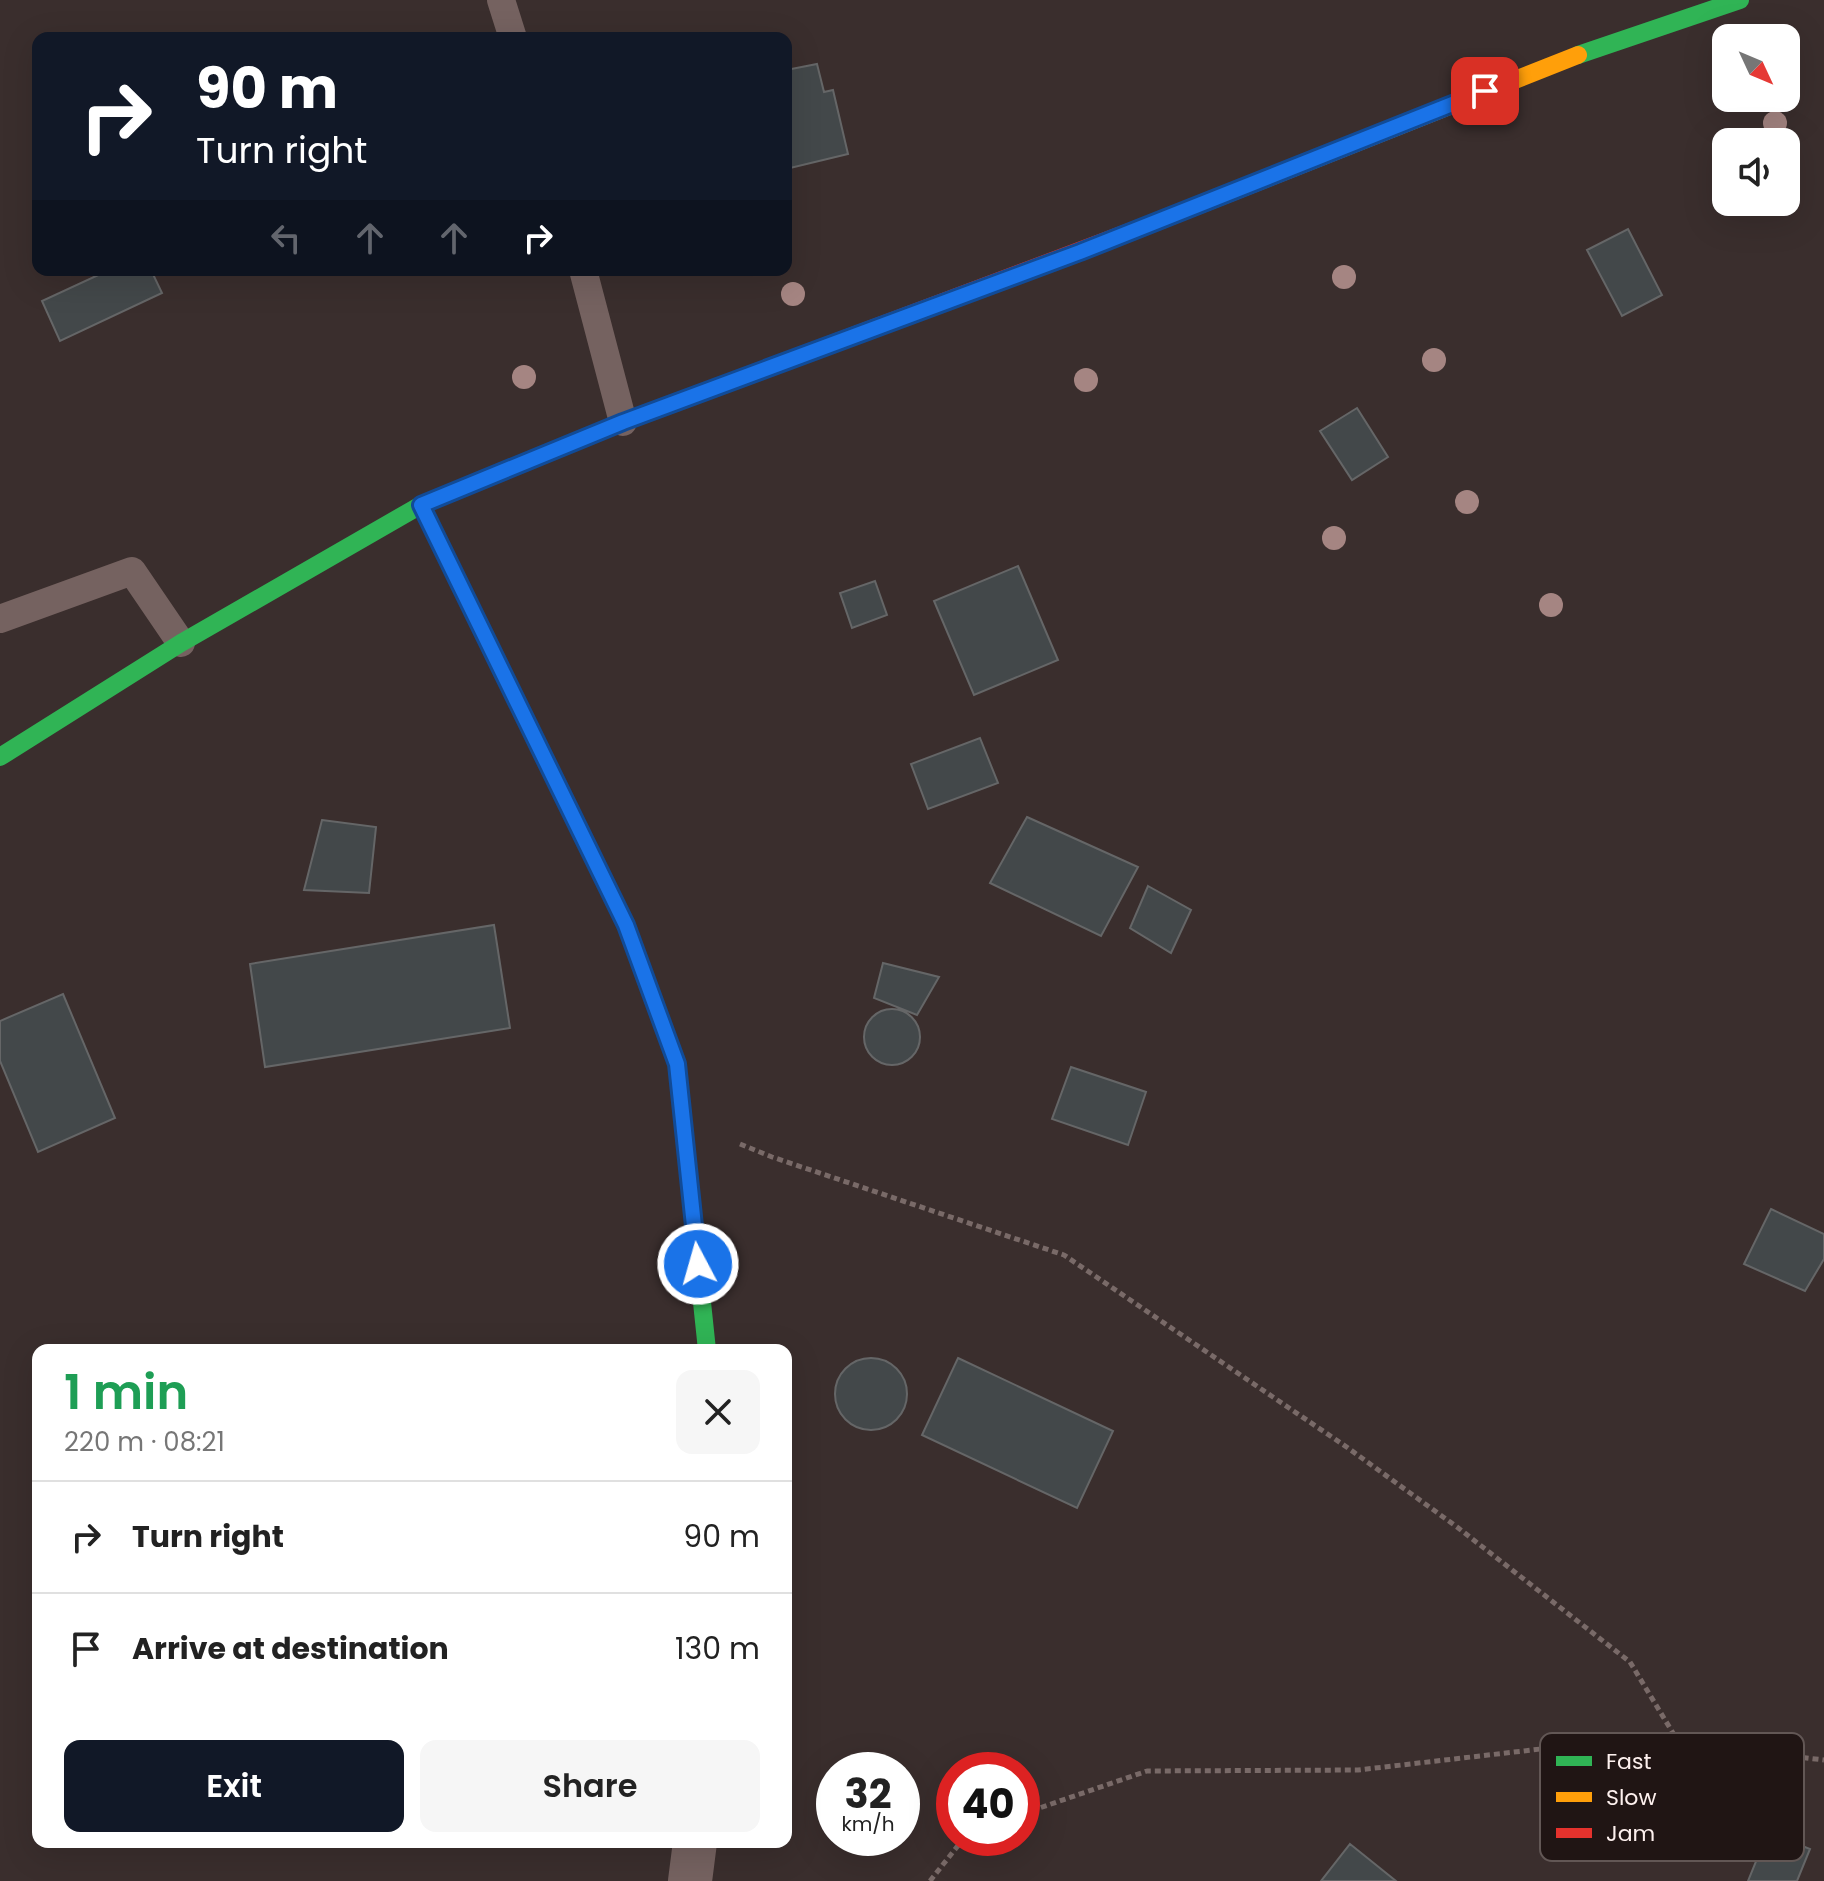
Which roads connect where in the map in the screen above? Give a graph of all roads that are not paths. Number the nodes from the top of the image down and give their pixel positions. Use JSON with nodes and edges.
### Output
{"nodes":[{"id":1,"x":501,"y":0,"type":"edge"},
{"id":2,"x":1740,"y":0,"type":"edge"},
{"id":3,"x":511,"y":32,"type":"edge"},
{"id":4,"x":585,"y":276,"type":"edge"},
{"id":5,"x":623,"y":422,"type":"junction"},
{"id":6,"x":421,"y":505,"type":"junction"},
{"id":7,"x":0,"y":619,"type":"edge"},
{"id":8,"x":181,"y":643,"type":"junction"},
{"id":9,"x":0,"y":757,"type":"edge"},
{"id":10,"x":706,"y":1344,"type":"edge"},
{"id":11,"x":694,"y":1848,"type":"edge"},
{"id":12,"x":690,"y":1881,"type":"edge"}],
"edges":[{"from":1,"to":3,"type":"lane"},
{"from":2,"to":5,"type":"main road"},
{"from":4,"to":5,"type":"lane"},
{"from":5,"to":6,"type":"main road"},
{"from":6,"to":8,"type":"main road"},
{"from":6,"to":10,"type":"main road"},
{"from":7,"to":8,"type":"lane"},
{"from":8,"to":9,"type":"main road"},
{"from":11,"to":12,"type":"street"}]}
